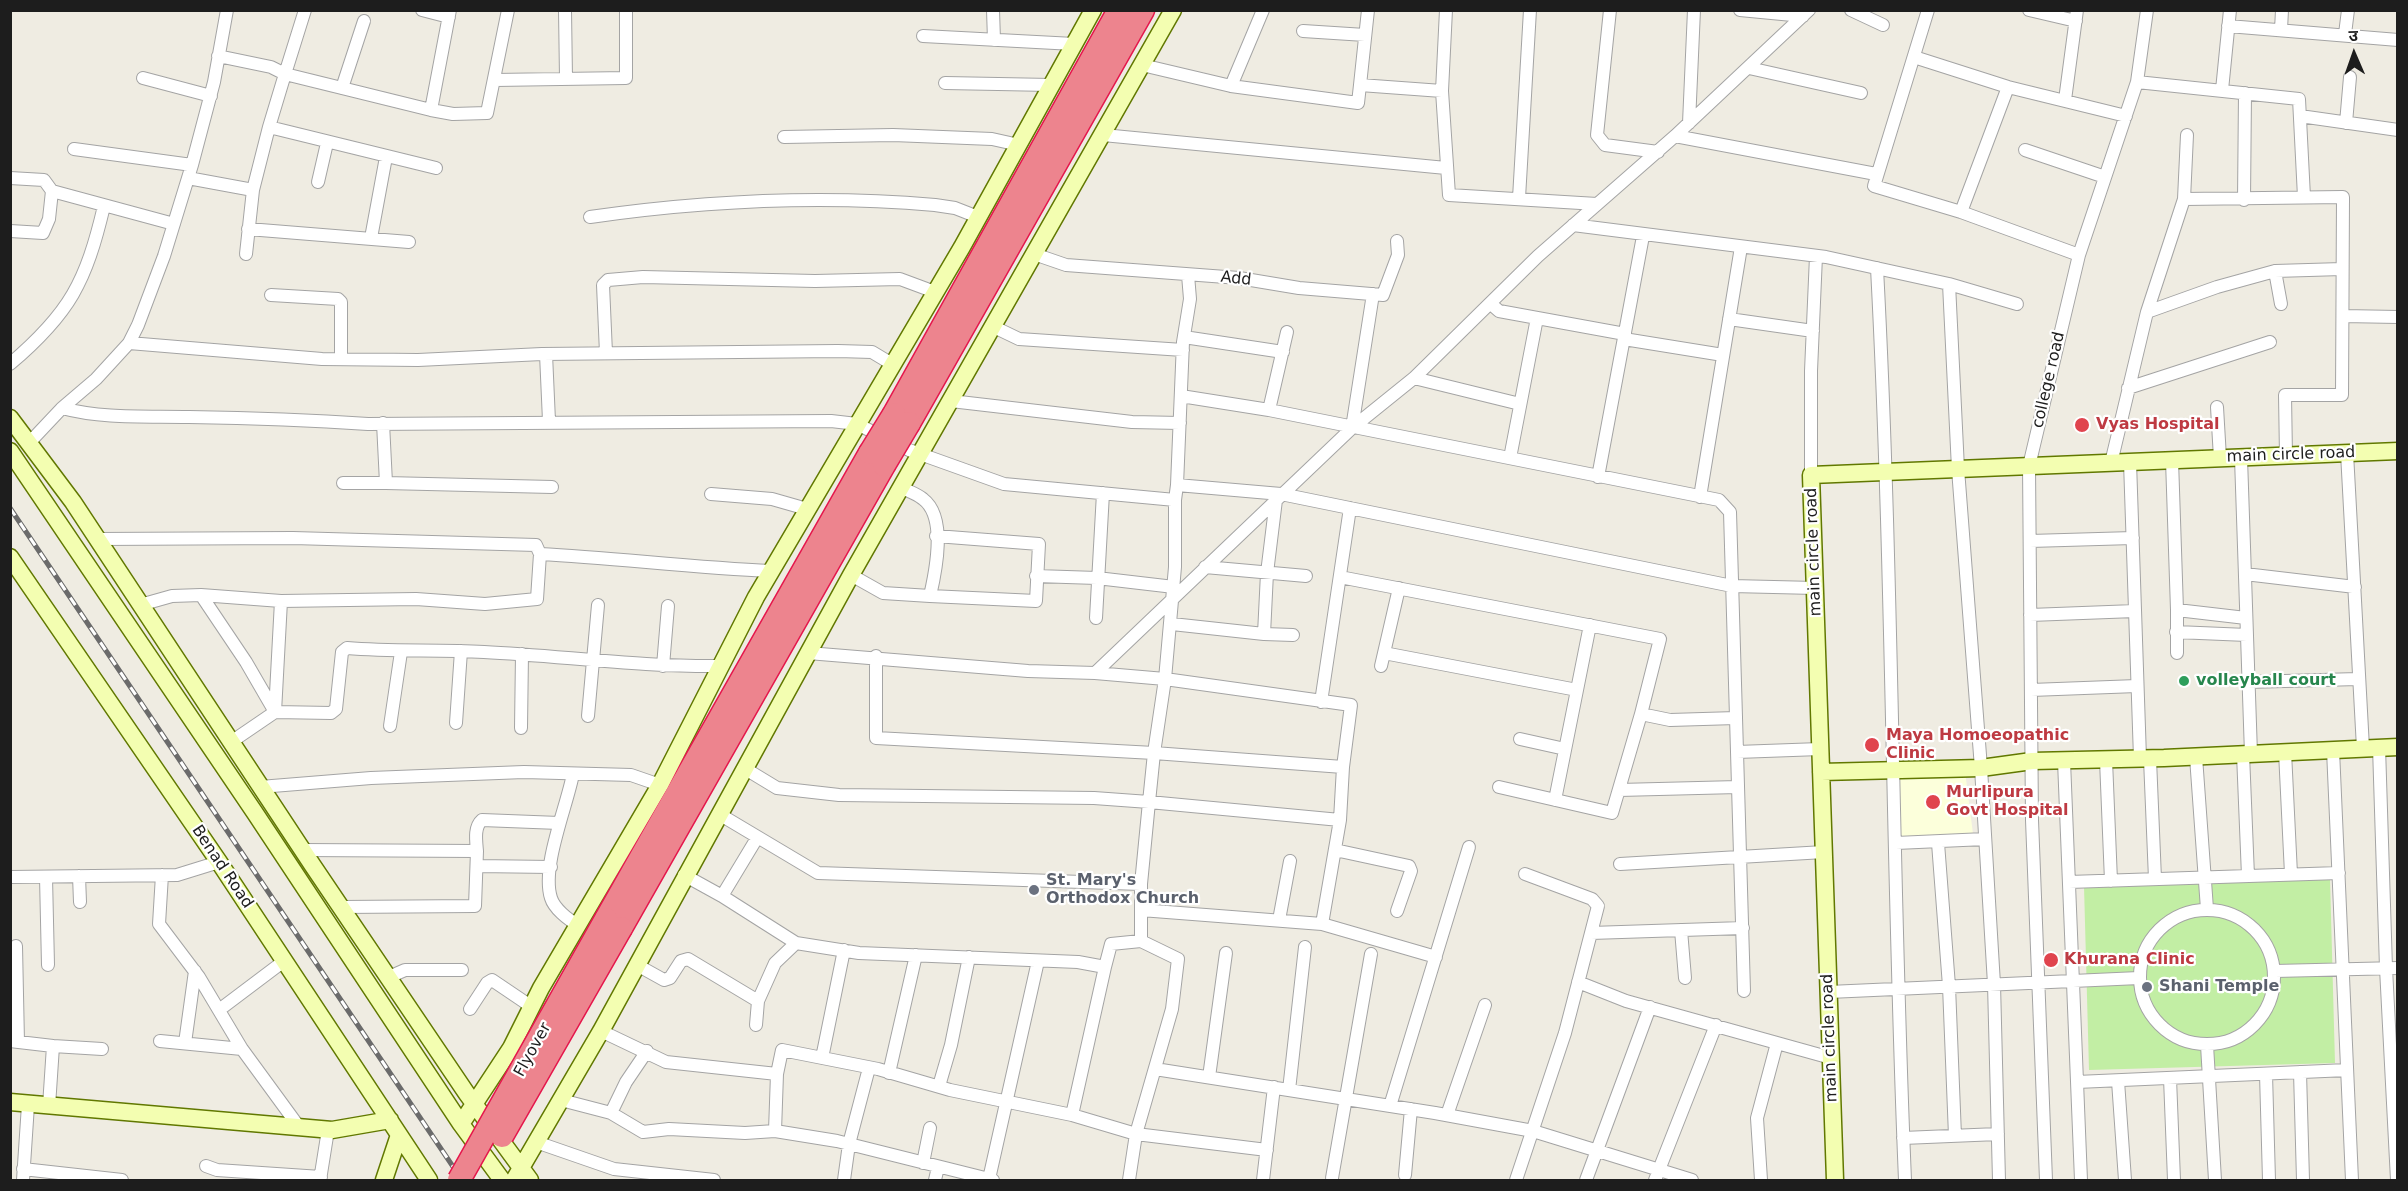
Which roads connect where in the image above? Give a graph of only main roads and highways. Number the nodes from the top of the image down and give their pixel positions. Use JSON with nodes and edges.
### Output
{"nodes":[{"id":1,"x":1119,"y":10,"type":"edge"},
{"id":2,"x":1143,"y":10,"type":"edge"},
{"id":3,"x":901,"y":418,"type":"junction"},
{"id":4,"x":613,"y":924,"type":"junction"},
{"id":5,"x":459,"y":1180,"type":"edge"},
{"id":6,"x":477,"y":1180,"type":"edge"}],
"edges":[{"from":1,"to":3,"type":"highway"},
{"from":2,"to":3,"type":"highway"},
{"from":3,"to":4,"type":"highway","bridge":true},
{"from":4,"to":5,"type":"highway","name":"Flyover","bridge":true},
{"from":4,"to":6,"type":"highway","name":"Flyover","bridge":true}]}
